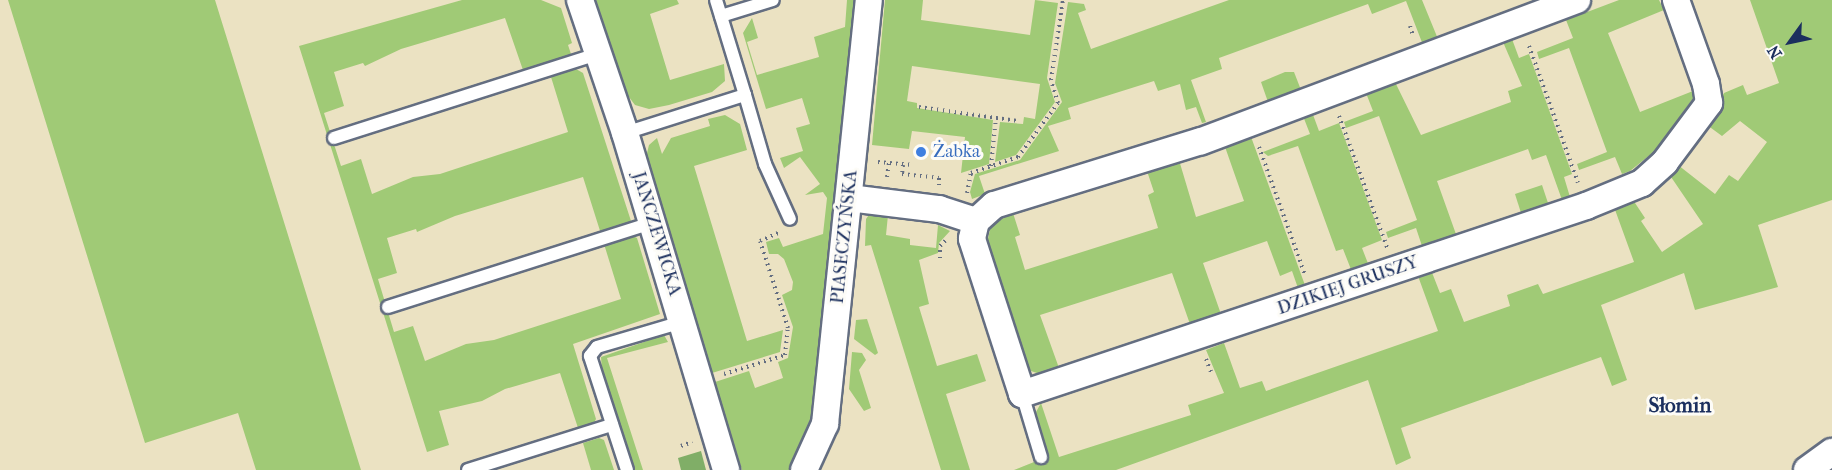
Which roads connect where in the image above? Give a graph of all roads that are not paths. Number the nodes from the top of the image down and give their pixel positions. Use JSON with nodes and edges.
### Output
{"nodes":[{"id":1,"x":580,"y":0,"type":"edge"},
{"id":2,"x":716,"y":0,"type":"edge"},
{"id":3,"x":773,"y":0,"type":"edge"},
{"id":4,"x":869,"y":0,"type":"edge"},
{"id":5,"x":1577,"y":0,"type":"edge"},
{"id":6,"x":1676,"y":0,"type":"edge"},
{"id":7,"x":721,"y":16,"type":"junction"},
{"id":8,"x":598,"y":54,"type":"junction"},
{"id":9,"x":745,"y":94,"type":"junction"},
{"id":10,"x":625,"y":133,"type":"junction"},
{"id":11,"x":334,"y":138,"type":"dead end"},
{"id":12,"x":849,"y":198,"type":"junction"},
{"id":13,"x":790,"y":219,"type":"road end"},
{"id":14,"x":976,"y":221,"type":"junction"},
{"id":15,"x":652,"y":223,"type":"junction"},
{"id":16,"x":388,"y":307,"type":"dead end"},
{"id":17,"x":682,"y":322,"type":"junction"},
{"id":18,"x":1022,"y":394,"type":"junction"},
{"id":19,"x":612,"y":425,"type":"junction"},
{"id":20,"x":1041,"y":457,"type":"dead end"},
{"id":21,"x":468,"y":470,"type":"edge"},
{"id":22,"x":627,"y":470,"type":"edge"},
{"id":23,"x":726,"y":470,"type":"edge"},
{"id":24,"x":804,"y":470,"type":"edge"}],
"edges":[{"from":1,"to":8,"type":"street","name":"JANCZEWICKA"},
{"from":2,"to":7,"type":"lane"},
{"from":3,"to":7,"type":"lane"},
{"from":4,"to":12,"type":"street","name":"PIASECZYŃSKA"},
{"from":5,"to":14,"type":"street"},
{"from":6,"to":18,"type":"street","name":"DZIKIEJ GRUSZY"},
{"from":7,"to":9,"type":"lane"},
{"from":8,"to":10,"type":"street","name":"JANCZEWICKA"},
{"from":8,"to":11,"type":"lane"},
{"from":9,"to":10,"type":"lane"},
{"from":9,"to":13,"type":"lane"},
{"from":10,"to":15,"type":"street","name":"JANCZEWICKA"},
{"from":12,"to":14,"type":"street"},
{"from":12,"to":24,"type":"street","name":"PIASECZYŃSKA"},
{"from":14,"to":18,"type":"street"},
{"from":15,"to":16,"type":"lane"},
{"from":15,"to":17,"type":"street","name":"JANCZEWICKA"},
{"from":17,"to":19,"type":"lane"},
{"from":17,"to":23,"type":"street","name":"JANCZEWICKA"},
{"from":18,"to":20,"type":"lane"},
{"from":19,"to":21,"type":"lane"},
{"from":19,"to":22,"type":"lane"}]}
